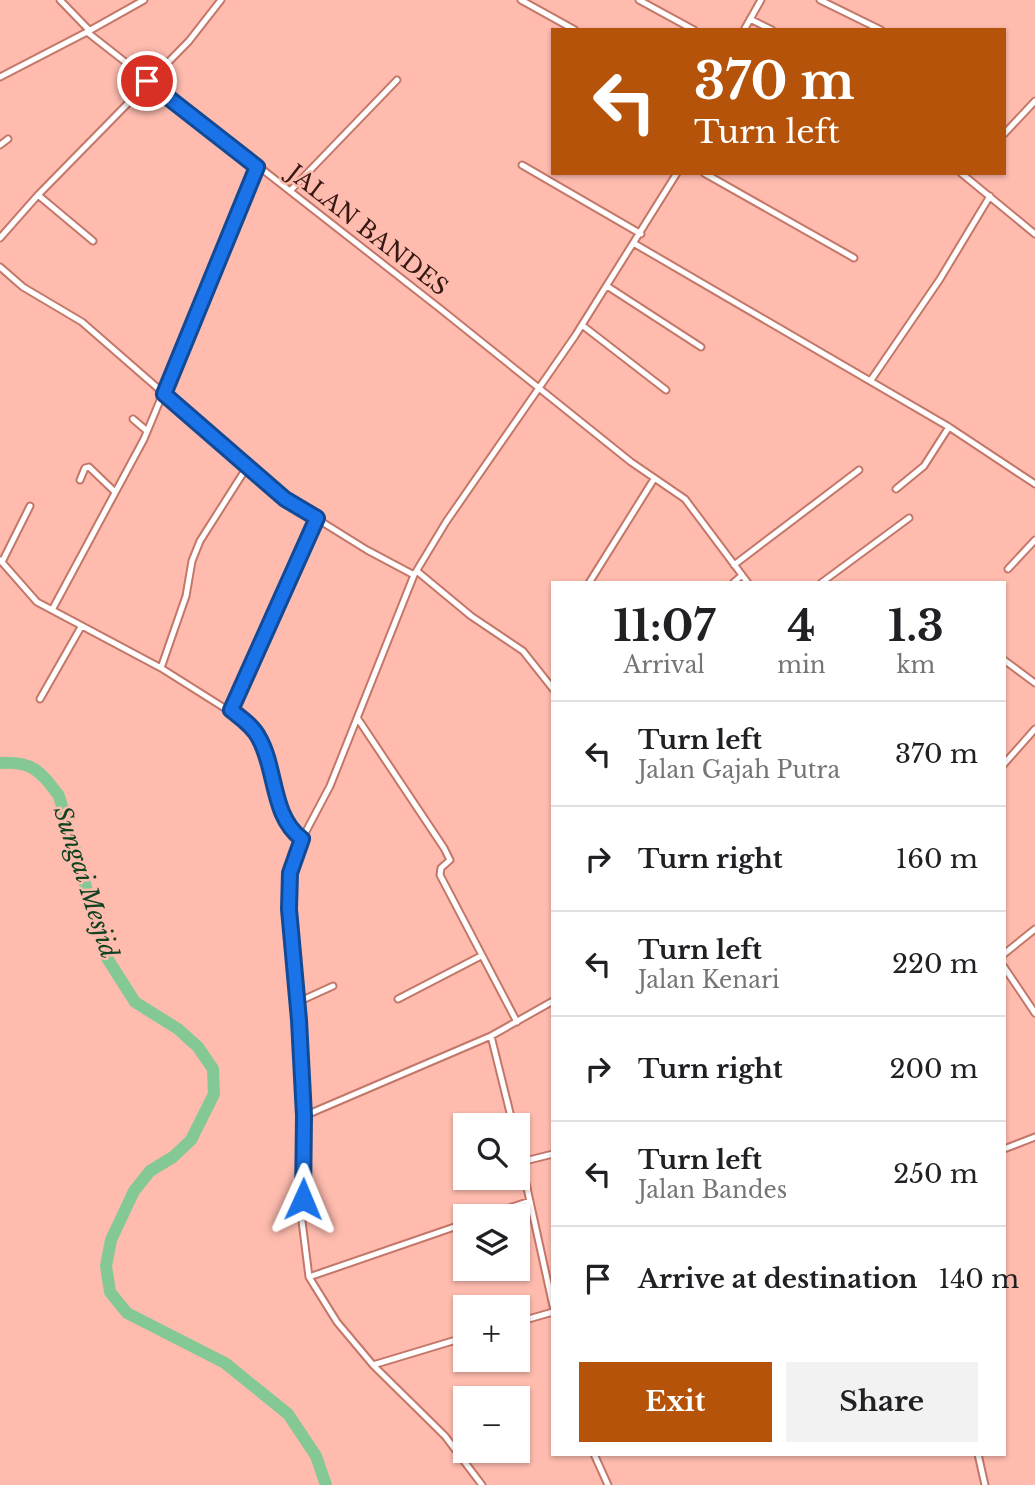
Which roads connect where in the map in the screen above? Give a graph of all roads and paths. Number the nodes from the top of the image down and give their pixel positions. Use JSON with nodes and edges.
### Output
{"nodes":[{"id":1,"x":60,"y":0,"type":"edge"},
{"id":2,"x":221,"y":0,"type":"edge"},
{"id":3,"x":521,"y":0,"type":"edge"},
{"id":4,"x":639,"y":0,"type":"edge"},
{"id":5,"x":761,"y":0,"type":"edge"},
{"id":6,"x":820,"y":0,"type":"edge"},
{"id":7,"x":140,"y":1,"type":"edge"},
{"id":8,"x":750,"y":19,"type":"junction"},
{"id":9,"x":572,"y":28,"type":"edge"},
{"id":10,"x":690,"y":28,"type":"edge"},
{"id":11,"x":745,"y":28,"type":"edge"},
{"id":12,"x":768,"y":28,"type":"edge"},
{"id":13,"x":877,"y":28,"type":"edge"},
{"id":14,"x":89,"y":32,"type":"junction"},
{"id":15,"x":0,"y":77,"type":"edge"},
{"id":16,"x":397,"y":80,"type":"dead end"},
{"id":17,"x":147,"y":81,"type":"junction"},
{"id":18,"x":1035,"y":101,"type":"edge"},
{"id":19,"x":1006,"y":132,"type":"edge"},
{"id":20,"x":8,"y":139,"type":"dead end"},
{"id":21,"x":0,"y":145,"type":"edge"},
{"id":22,"x":522,"y":165,"type":"dead end"},
{"id":23,"x":257,"y":167,"type":"junction"},
{"id":24,"x":676,"y":175,"type":"edge"},
{"id":25,"x":708,"y":175,"type":"edge"},
{"id":26,"x":966,"y":175,"type":"edge"},
{"id":27,"x":291,"y":190,"type":"junction"},
{"id":28,"x":38,"y":195,"type":"junction"},
{"id":29,"x":990,"y":196,"type":"junction"},
{"id":30,"x":641,"y":234,"type":"junction"},
{"id":31,"x":1035,"y":234,"type":"edge"},
{"id":32,"x":0,"y":238,"type":"edge"},
{"id":33,"x":93,"y":241,"type":"dead end"},
{"id":34,"x":635,"y":244,"type":"junction"},
{"id":35,"x":854,"y":258,"type":"dead end"},
{"id":36,"x":0,"y":267,"type":"edge"},
{"id":37,"x":607,"y":286,"type":"junction"},
{"id":38,"x":582,"y":325,"type":"junction"},
{"id":39,"x":701,"y":347,"type":"dead end"},
{"id":40,"x":871,"y":380,"type":"junction"},
{"id":41,"x":539,"y":388,"type":"junction"},
{"id":42,"x":666,"y":390,"type":"dead end"},
{"id":43,"x":164,"y":394,"type":"junction"},
{"id":44,"x":132,"y":419,"type":"dead end"},
{"id":45,"x":949,"y":427,"type":"junction"},
{"id":46,"x":148,"y":431,"type":"junction"},
{"id":47,"x":247,"y":467,"type":"junction"},
{"id":48,"x":859,"y":470,"type":"dead end"},
{"id":49,"x":654,"y":479,"type":"junction"},
{"id":50,"x":80,"y":481,"type":"dead end"},
{"id":51,"x":1035,"y":484,"type":"edge"},
{"id":52,"x":896,"y":489,"type":"dead end"},
{"id":53,"x":116,"y":492,"type":"junction"},
{"id":54,"x":30,"y":506,"type":"dead end"},
{"id":55,"x":317,"y":518,"type":"junction"},
{"id":56,"x":909,"y":518,"type":"dead end"},
{"id":57,"x":1035,"y":540,"type":"edge"},
{"id":58,"x":1,"y":561,"type":"edge"},
{"id":59,"x":734,"y":565,"type":"junction"},
{"id":60,"x":1008,"y":569,"type":"dead end"},
{"id":61,"x":416,"y":573,"type":"junction"},
{"id":62,"x":742,"y":575,"type":"junction"},
{"id":63,"x":590,"y":581,"type":"edge"},
{"id":64,"x":735,"y":581,"type":"edge"},
{"id":65,"x":746,"y":581,"type":"edge"},
{"id":66,"x":824,"y":581,"type":"edge"},
{"id":67,"x":52,"y":610,"type":"junction"},
{"id":68,"x":81,"y":627,"type":"junction"},
{"id":69,"x":1006,"y":661,"type":"edge"},
{"id":70,"x":161,"y":668,"type":"junction"},
{"id":71,"x":1035,"y":683,"type":"edge"},
{"id":72,"x":551,"y":686,"type":"edge"},
{"id":73,"x":40,"y":699,"type":"dead end"},
{"id":74,"x":231,"y":710,"type":"junction"},
{"id":75,"x":358,"y":719,"type":"junction"},
{"id":76,"x":1035,"y":729,"type":"edge"},
{"id":77,"x":1006,"y":762,"type":"edge"},
{"id":78,"x":302,"y":839,"type":"junction"},
{"id":79,"x":1035,"y":929,"type":"edge"},
{"id":80,"x":1006,"y":952,"type":"edge"},
{"id":81,"x":481,"y":956,"type":"junction"},
{"id":82,"x":1006,"y":970,"type":"edge"},
{"id":83,"x":333,"y":986,"type":"dead end"},
{"id":84,"x":398,"y":999,"type":"dead end"},
{"id":85,"x":298,"y":1002,"type":"junction"},
{"id":86,"x":551,"y":1002,"type":"edge"},
{"id":87,"x":1035,"y":1013,"type":"edge"},
{"id":88,"x":517,"y":1022,"type":"junction"},
{"id":89,"x":491,"y":1036,"type":"junction"},
{"id":90,"x":510,"y":1113,"type":"edge"},
{"id":91,"x":304,"y":1116,"type":"junction"},
{"id":92,"x":1035,"y":1137,"type":"edge"},
{"id":93,"x":1006,"y":1148,"type":"edge"},
{"id":94,"x":551,"y":1155,"type":"edge"},
{"id":95,"x":530,"y":1160,"type":"edge"},
{"id":96,"x":527,"y":1190,"type":"edge"},
{"id":97,"x":530,"y":1201,"type":"junction"},
{"id":98,"x":521,"y":1204,"type":"edge"},
{"id":99,"x":453,"y":1227,"type":"edge"},
{"id":100,"x":309,"y":1277,"type":"junction"},
{"id":101,"x":551,"y":1297,"type":"edge"},
{"id":102,"x":551,"y":1313,"type":"edge"},
{"id":103,"x":530,"y":1319,"type":"edge"},
{"id":104,"x":453,"y":1342,"type":"edge"},
{"id":105,"x":373,"y":1365,"type":"junction"},
{"id":106,"x":595,"y":1456,"type":"edge"},
{"id":107,"x":978,"y":1456,"type":"edge"},
{"id":108,"x":482,"y":1485,"type":"edge"},
{"id":109,"x":608,"y":1485,"type":"edge"},
{"id":110,"x":985,"y":1485,"type":"edge"}],
"edges":[{"from":1,"to":14,"type":"street","name":"JALAN BANDES"},
{"from":2,"to":17,"type":"street"},
{"from":3,"to":9,"type":"street"},
{"from":4,"to":10,"type":"street"},
{"from":5,"to":8,"type":"street"},
{"from":6,"to":13,"type":"street"},
{"from":7,"to":14,"type":"street"},
{"from":8,"to":11,"type":"street"},
{"from":8,"to":12,"type":"street"},
{"from":14,"to":15,"type":"street"},
{"from":14,"to":17,"type":"street","name":"JALAN BANDES"},
{"from":16,"to":27,"type":"street"},
{"from":17,"to":23,"type":"street","name":"JALAN BANDES"},
{"from":17,"to":28,"type":"street"},
{"from":18,"to":19,"type":"street"},
{"from":20,"to":21,"type":"street"},
{"from":22,"to":30,"type":"street"},
{"from":23,"to":27,"type":"street","name":"JALAN BANDES"},
{"from":23,"to":43,"type":"street"},
{"from":24,"to":30,"type":"street"},
{"from":25,"to":35,"type":"street"},
{"from":26,"to":29,"type":"street"},
{"from":27,"to":41,"type":"street","name":"JALAN BANDES"},
{"from":28,"to":32,"type":"street"},
{"from":28,"to":33,"type":"street"},
{"from":29,"to":31,"type":"street"},
{"from":29,"to":40,"type":"street"},
{"from":30,"to":34,"type":"street"},
{"from":34,"to":37,"type":"street"},
{"from":34,"to":40,"type":"street"},
{"from":36,"to":43,"type":"street"},
{"from":37,"to":38,"type":"street"},
{"from":37,"to":39,"type":"street"},
{"from":38,"to":41,"type":"street"},
{"from":38,"to":42,"type":"street"},
{"from":40,"to":45,"type":"street"},
{"from":41,"to":49,"type":"street","name":"JALAN BANDES"},
{"from":41,"to":61,"type":"street"},
{"from":43,"to":46,"type":"street"},
{"from":43,"to":47,"type":"street"},
{"from":44,"to":46,"type":"street"},
{"from":45,"to":51,"type":"street"},
{"from":45,"to":52,"type":"street"},
{"from":46,"to":53,"type":"street"},
{"from":47,"to":55,"type":"street"},
{"from":47,"to":70,"type":"street"},
{"from":48,"to":59,"type":"street"},
{"from":49,"to":59,"type":"street","name":"JALAN BANDES"},
{"from":49,"to":63,"type":"street"},
{"from":50,"to":53,"type":"street"},
{"from":53,"to":67,"type":"street"},
{"from":54,"to":58,"type":"street"},
{"from":55,"to":61,"type":"street"},
{"from":55,"to":74,"type":"street"},
{"from":56,"to":66,"type":"street"},
{"from":57,"to":60,"type":"street"},
{"from":58,"to":67,"type":"street"},
{"from":59,"to":62,"type":"street","name":"JALAN BANDES"},
{"from":61,"to":72,"type":"street"},
{"from":61,"to":75,"type":"street"},
{"from":62,"to":64,"type":"street"},
{"from":62,"to":65,"type":"street","name":"JALAN BANDES"},
{"from":67,"to":68,"type":"street"},
{"from":68,"to":70,"type":"street"},
{"from":68,"to":73,"type":"street"},
{"from":69,"to":71,"type":"street"},
{"from":70,"to":74,"type":"street"},
{"from":74,"to":78,"type":"street"},
{"from":75,"to":78,"type":"street"},
{"from":75,"to":81,"type":"street"},
{"from":76,"to":77,"type":"street"},
{"from":78,"to":85,"type":"street"},
{"from":79,"to":80,"type":"street"},
{"from":81,"to":84,"type":"street"},
{"from":81,"to":88,"type":"street"},
{"from":82,"to":87,"type":"street"},
{"from":83,"to":85,"type":"street"},
{"from":85,"to":91,"type":"street"},
{"from":86,"to":88,"type":"street"},
{"from":88,"to":89,"type":"street"},
{"from":89,"to":90,"type":"street"},
{"from":89,"to":91,"type":"street"},
{"from":91,"to":100,"type":"street"},
{"from":92,"to":93,"type":"street"},
{"from":94,"to":95,"type":"street"},
{"from":96,"to":97,"type":"street"},
{"from":97,"to":98,"type":"street"},
{"from":97,"to":101,"type":"street"},
{"from":99,"to":100,"type":"street"},
{"from":100,"to":105,"type":"street"},
{"from":102,"to":103,"type":"street"},
{"from":104,"to":105,"type":"street"},
{"from":105,"to":108,"type":"street"},
{"from":106,"to":109,"type":"street"},
{"from":107,"to":110,"type":"street"}]}
